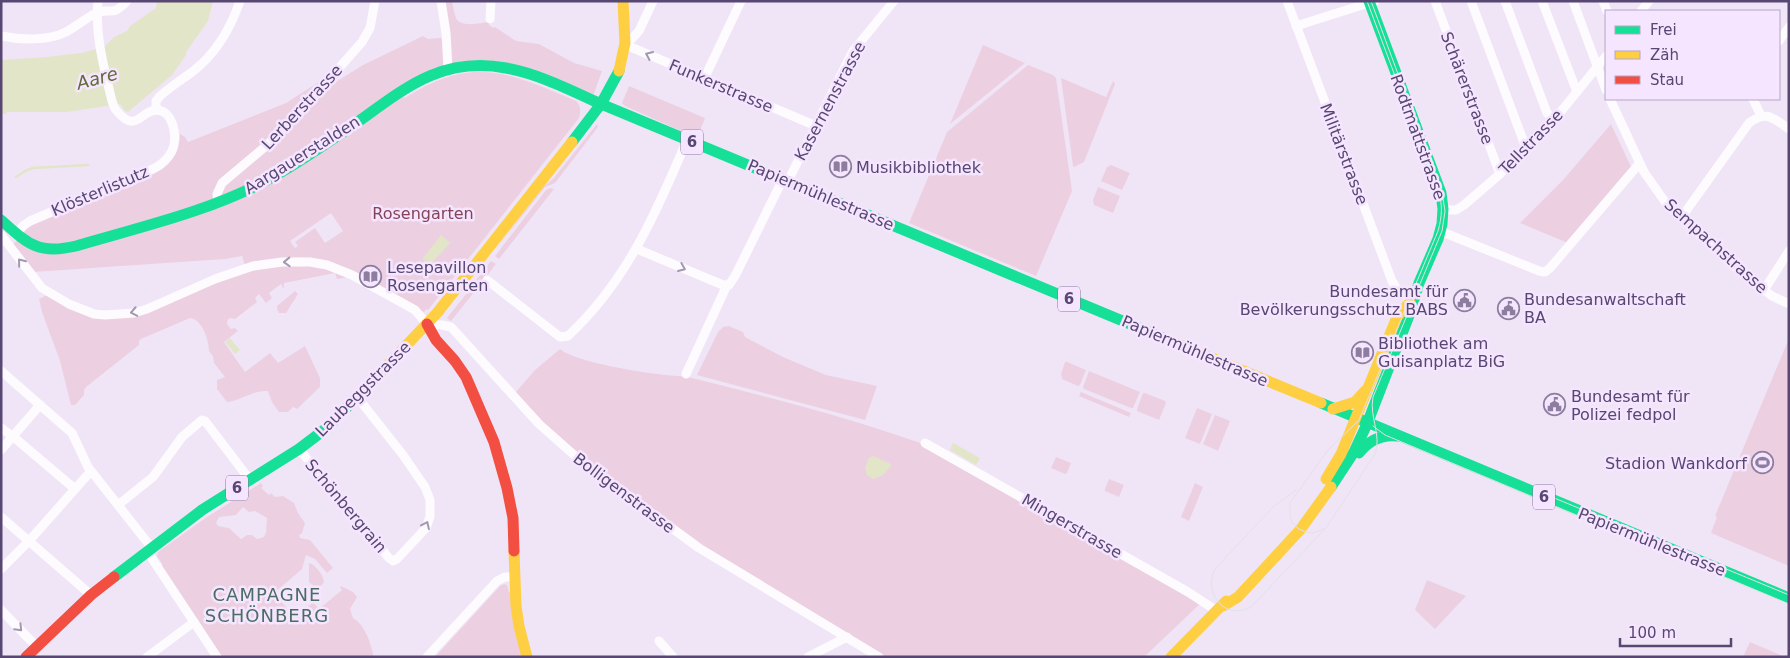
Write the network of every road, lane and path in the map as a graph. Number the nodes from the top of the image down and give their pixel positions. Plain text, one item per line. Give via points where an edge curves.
1 (98, 1) edge
2 (127, 1) edge
3 (240, 1) edge
4 (375, 1) edge
5 (441, 1) edge
6 (490, 1) edge
7 (623, 1) edge
8 (653, 1) edge
9 (741, 1) edge
10 (894, 1) edge
11 (1287, 1) edge
12 (1435, 1) edge
13 (1471, 1) edge
14 (1504, 1) edge
15 (1542, 1) edge
16 (1573, 1) edge
17 (1371, 2) edge
18 (97, 13) junction
19 (490, 19) dead end
20 (1296, 26) junction
21 (1789, 27) edge
22 (1, 36) edge
23 (1780, 40) edge
24 (626, 45) junction
25 (1605, 58) edge
26 (448, 68) junction
27 (1598, 68) junction
28 (704, 79) junction
29 (1605, 87) edge
30 (1577, 92) junction
31 (1610, 100) edge
32 (1753, 100) edge
33 (601, 104) junction
34 (156, 110) junction
35 (1761, 116) junction
36 (1554, 120) junction
37 (816, 126) junction
38 (1789, 129) edge
39 (686, 140) junction
40 (1526, 148) junction
41 (1639, 164) junction
42 (1500, 174) junction
43 (785, 180) junction
44 (218, 203) junction
45 (1444, 210) junction
46 (1681, 218) junction
47 (1, 220) edge
48 (1440, 231) junction
49 (16, 234) junction
50 (1, 235) edge
51 (637, 249) junction
52 (1789, 251) edge
53 (488, 280) dead end
54 (727, 285) junction
55 (1764, 290) junction
56 (1412, 300) junction
57 (1789, 304) edge
58 (427, 324) junction
59 (1, 372) edge
60 (686, 374) dead end
61 (1374, 374) junction
62 (358, 398) junction
63 (40, 404) junction
64 (1332, 409) junction
65 (1356, 419) junction
66 (1367, 424) junction
67 (1, 428) edge
68 (1398, 436) junction
69 (12, 437) junction
70 (925, 444) dead end
71 (299, 449) junction
72 (1, 450) edge
73 (90, 471) junction
74 (250, 480) junction
75 (74, 489) junction
76 (1319, 501) junction
77 (118, 505) junction
78 (1, 517) edge
79 (29, 541) junction
80 (149, 549) junction
81 (1, 569) edge
82 (515, 577) junction
83 (91, 595) junction
84 (1789, 598) edge
85 (1220, 609) junction
86 (1, 610) edge
87 (194, 622) junction
88 (847, 637) junction
89 (659, 640) dead end
90 (36, 646) junction
91 (26, 657) edge
92 (147, 657) edge
93 (217, 657) edge
94 (427, 657) edge
95 (527, 657) edge
96 (673, 657) edge
97 (808, 657) edge
98 (879, 657) edge
99 (1171, 657) edge

1 - 18 street
2 - 18 street via 116,11
3 - 34 street via 229,30 218,47 199,67 159,97
4 - 44 street, Lerberstrasse via 370,28 362,42 302,110 222,183 217,194
5 - 26 street
6 - 19 street
7 - 24 main road, Laubeggstrasse
8 - 24 street via 639,31
9 - 28 street
10 - 37 street, Kasernenstrasse via 853,51
11 - 20 street, Militärstrasse
12 - 42 street, Schärerstrasse
13 - 40 street
14 - 36 street via 1546,113
15 - 30 street
16 - 27 street
17 - 20 street
17 - 45 main road, Rodtmattstrasse
18 - 22 street via 58,35 32,38
18 - 34 street via 99,48 114,106 124,118 132,121
20 - 56 street, Militärstrasse via 1392,281
21 - 23 street
28 -> 24 street, Funkerstrasse
24 - 33 main road, Laubeggstrasse via 620,70
25 - 27 street, Tellstrasse
26 - 33 main road, Aargauerstalden via 484,65 513,69
26 - 44 main road, Aargauerstalden via 409,85 272,178
27 - 29 street
27 - 30 street, Tellstrasse
28 - 37 street, Funkerstrasse
30 - 36 street, Tellstrasse
31 - 41 street, Sempachstrasse
32 - 35 street
33 - 39 main road, Papiermühlestrasse / 6
33 - 58 main road, Laubeggstrasse / 6
34 - 49 street, Klösterlistutz via 166,116 175,133 173,148 164,161 153,169 30,221
35 - 38 street via 1769,116
35 - 46 street via 1749,123
36 - 40 street, Tellstrasse
37 - 43 street, Kasernenstrasse
39 - 43 main road, Papiermühlestrasse / 6
39 - 51 street
40 - 42 street, Tellstrasse
41 - 46 street, Sempachstrasse via 1659,194
41 - 48 street via 1545,272
42 - 45 street, Tellstrasse via 1464,206
43 - 54 street, Kasernenstrasse via 734,280
43 - 64 main road, Papiermühlestrasse / 6
44 - 49 main road, Aargauerstalden via 61,250 41,249
45 - 48 main road, Rodtmattstrasse
46 - 55 street, Sempachstrasse
47 - 49 main road, Aargauerstalden
48 - 56 main road, Rodtmattstrasse
58 -> 50 street via 415,310 335,268 310,262 253,266 148,309 100,315 76,307 42,288
51 - 53 street via 605,296 564,338
51 -> 54 street
52 - 55 street
54 - 60 street, Kasernenstrasse
55 - 57 street, Sempachstrasse
56 - 61 main road, Rodtmattstrasse via 1398,317
56 - 66 main road, Rodtmattstrasse via 1410,313
58 - 62 main road, Laubeggstrasse / 6
58 - 82 main road via 462,371 494,442 513,518
58 - 88 street, Bolligenstrasse via 451,327 539,424 636,504 706,552
59 - 63 street
61 - 64 main road via 1357,400
61 - 65 main road, Rodtmattstrasse
62 - 71 main road, Laubeggstrasse / 6 via 328,428
71 -> 62 street, Schönbergrain via 394,561 426,528 430,500 403,455
63 - 69 street
63 - 73 street via 73,435
64 - 65 main road, Papiermühlestrasse / 6
65 - 66 main road, Papiermühlestrasse / 6
65 - 76 main road, Rodtmattstrasse
66 - 68 main road, Papiermühlestrasse / 6
66 - 76 main road, Rodtmattstrasse via 1354,452
67 - 69 street
68 - 76 main road via 1384,436 1366,444 1335,490
68 - 84 main road, Papiermühlestrasse / 6
69 - 72 street
69 - 75 street
70 - 85 street, Mingerstrasse
71 - 74 main road, Laubeggstrasse / 6
73 - 75 street
73 - 77 street
74 - 77 street via 202,420 186,432 153,477
74 - 80 main road, Laubeggstrasse / 6
75 - 79 street
76 - 85 main road via 1289,530
77 - 80 street
78 - 79 street
79 - 81 street
79 - 83 street
80 - 83 main road, Laubeggstrasse / 6
80 - 87 street
82 - 94 street via 497,581
82 - 95 main road via 517,616
83 - 90 main road, Laubeggstrasse / 6
85 - 99 main road
86 -> 90 street
87 - 92 street
87 - 93 street
88 - 97 street
88 - 98 street, Bolligenstrasse
89 - 96 street
90 - 91 main road, Laubeggstrasse / 6

